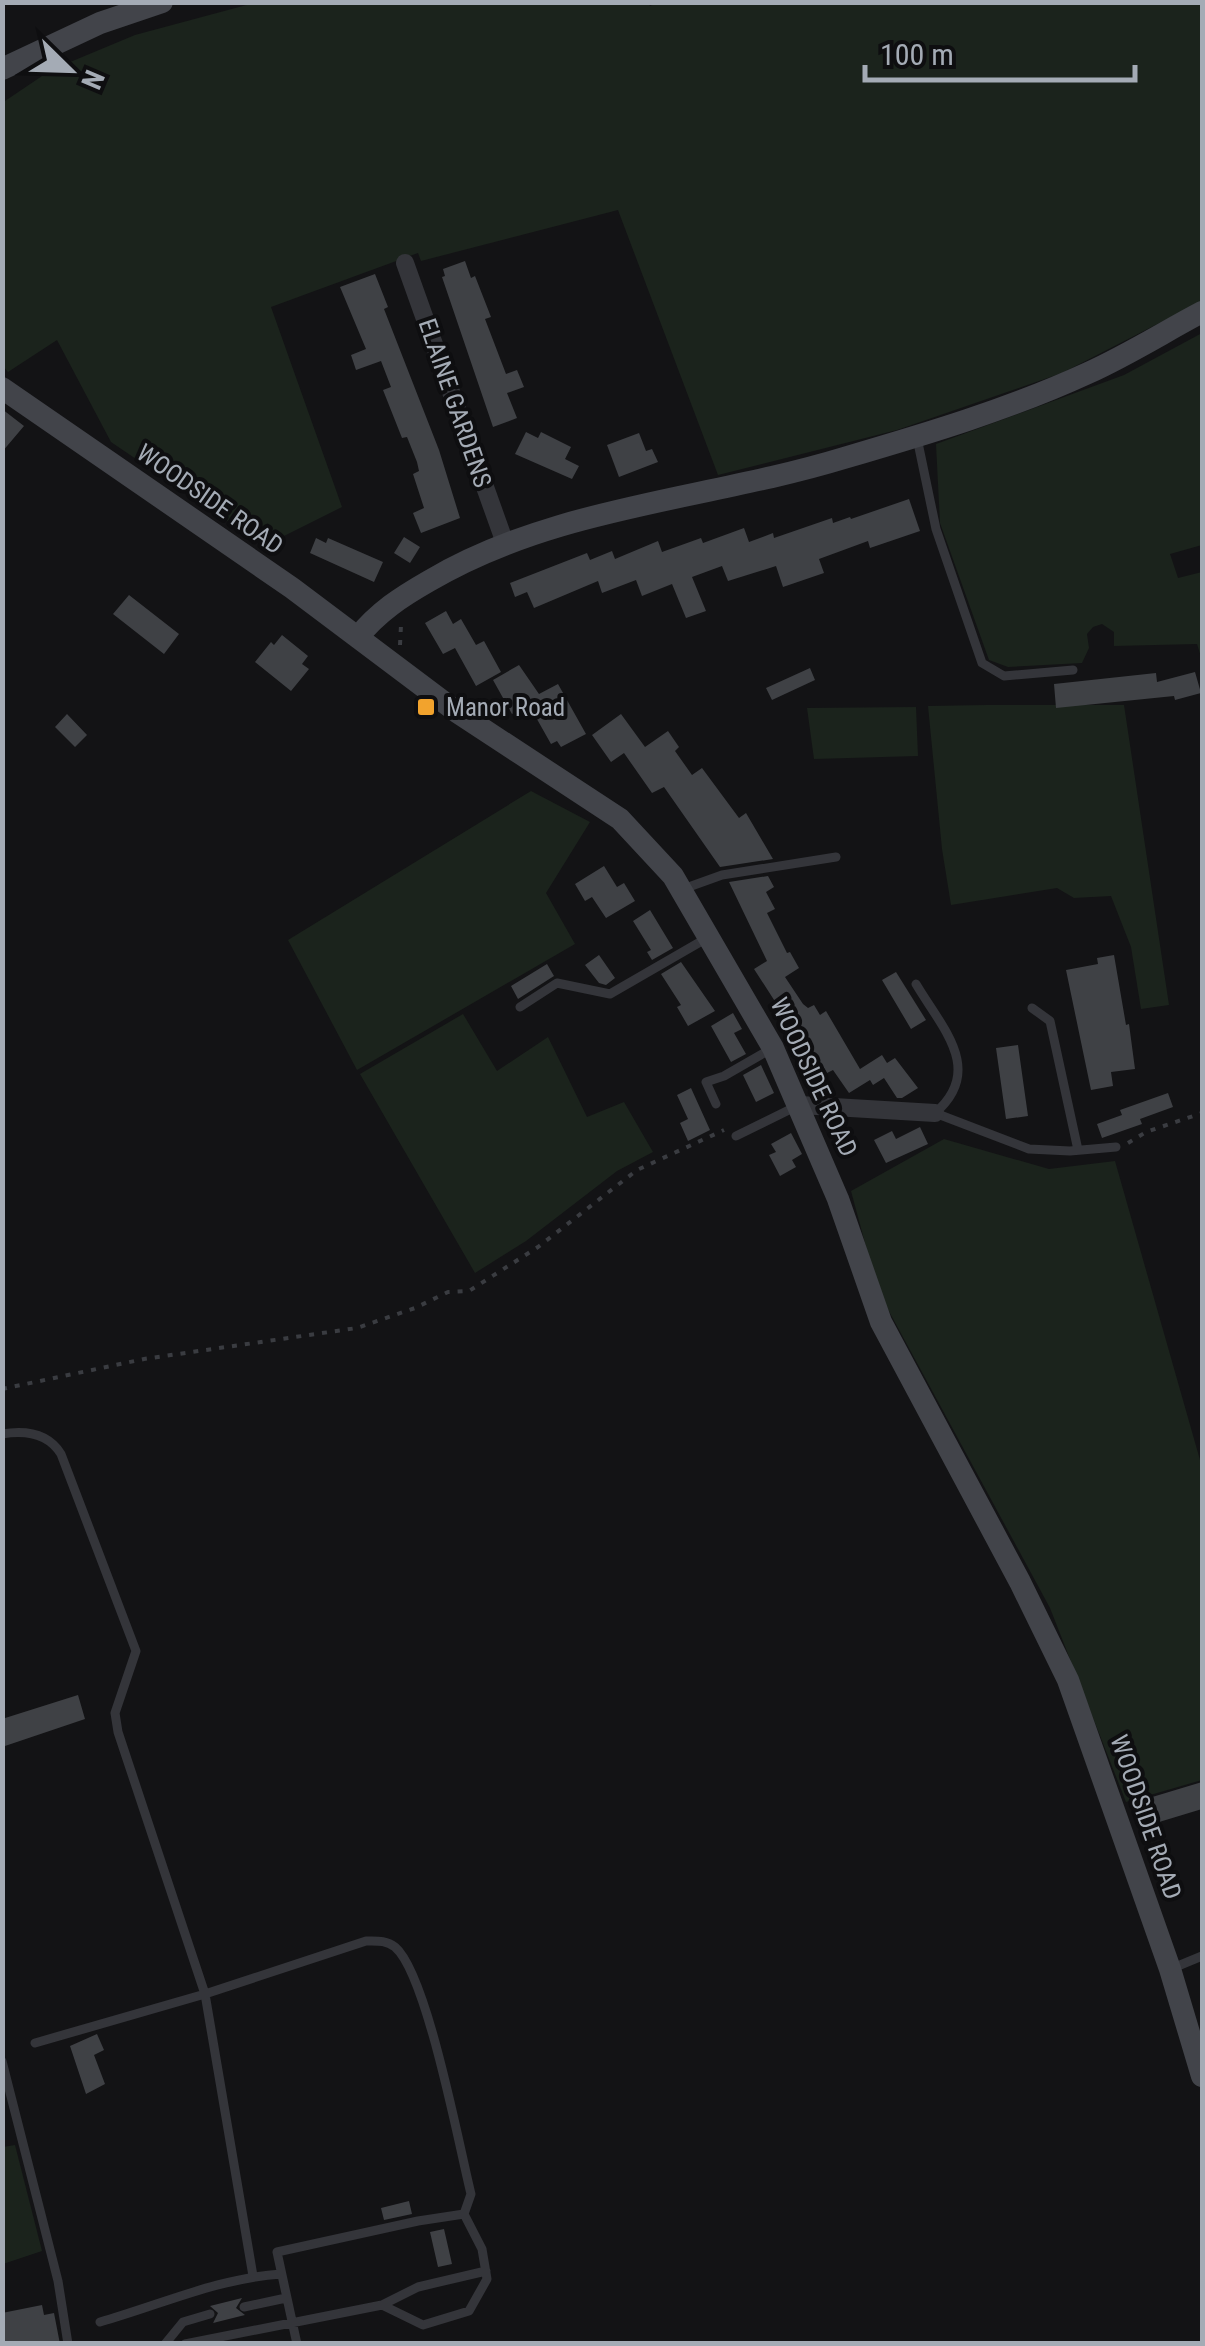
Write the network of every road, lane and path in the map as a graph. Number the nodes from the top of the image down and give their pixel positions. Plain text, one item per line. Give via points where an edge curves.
1 (162, 2) edge
2 (2, 69) edge
3 (405, 263) dead end
4 (1202, 312) edge
5 (2, 388) edge
6 (916, 435) junction
7 (504, 544) junction
8 (401, 618) dead end
9 (358, 637) junction
10 (1073, 670) dead end
11 (407, 674) junction
12 (836, 858) dead end
13 (681, 890) junction
14 (710, 937) junction
15 (916, 984) dead end
16 (520, 1007) dead end
17 (1032, 1008) dead end
18 (773, 1048) junction
19 (716, 1104) dead end
20 (800, 1105) junction
21 (1202, 1112) edge
22 (935, 1113) junction
23 (726, 1130) dead end
24 (736, 1136) dead end
25 (1116, 1147) joint
26 (1078, 1150) junction
27 (2, 1389) edge
28 (2, 1434) edge
29 (1202, 1956) edge
30 (1170, 1970) junction
31 (205, 1994) junction
32 (35, 2044) dead end
33 (2, 2060) edge
34 (1202, 2076) edge
35 (464, 2214) junction
36 (486, 2270) junction
37 (281, 2274) junction
38 (253, 2276) junction
39 (286, 2298) junction
40 (382, 2304) junction
41 (244, 2307) dead end
42 (210, 2314) dead end
43 (100, 2322) dead end
44 (291, 2322) junction
45 (68, 2344) edge
46 (165, 2344) edge
47 (185, 2344) edge
48 (297, 2344) edge

1 - 2 street
3 - 7 street, ELAINE GARDENS
4 - 6 street via 1087,374
5 - 9 street, WOODSIDE ROAD
6 - 7 street
6 - 10 lane via 936,529 982,663 1004,676
7 - 9 street via 398,599
8 - 11 path
9 - 11 street, WOODSIDE ROAD
11 - 13 street, WOODSIDE ROAD via 620,819
12 - 13 lane via 722,876
13 - 14 street, WOODSIDE ROAD
14 - 16 lane via 610,994 558,983
14 - 18 street, WOODSIDE ROAD
15 - 22 lane via 960,1069 950,1100
17 - 26 lane via 1050,1021
18 - 19 lane via 706,1082
18 - 20 street, WOODSIDE ROAD
20 - 22 street
20 - 24 lane
20 - 30 street, WOODSIDE ROAD via 881,1322 1068,1680
21 - 25 path
22 - 26 lane via 1029,1149
23 - 27 path via 637,1170 469,1292 448,1292 358,1328 144,1359
25 - 26 lane
28 - 31 lane via 22,1432 54,1442 136,1650 115,1713 118,1732
29 - 30 lane
30 - 34 street, WOODSIDE ROAD
31 - 32 lane
31 - 35 lane via 366,1941 399,1950 416,1979 441,2066 471,2194
31 - 38 lane
33 - 45 lane
35 - 36 lane
35 - 37 lane via 277,2252
36 - 40 lane via 418,2286
36 - 40 lane via 468,2311 422,2325
37 - 38 lane
37 - 39 lane
38 - 43 lane
39 - 41 lane
39 - 44 lane
40 - 44 lane
42 - 46 lane via 182,2322
44 - 47 lane
44 - 48 lane

